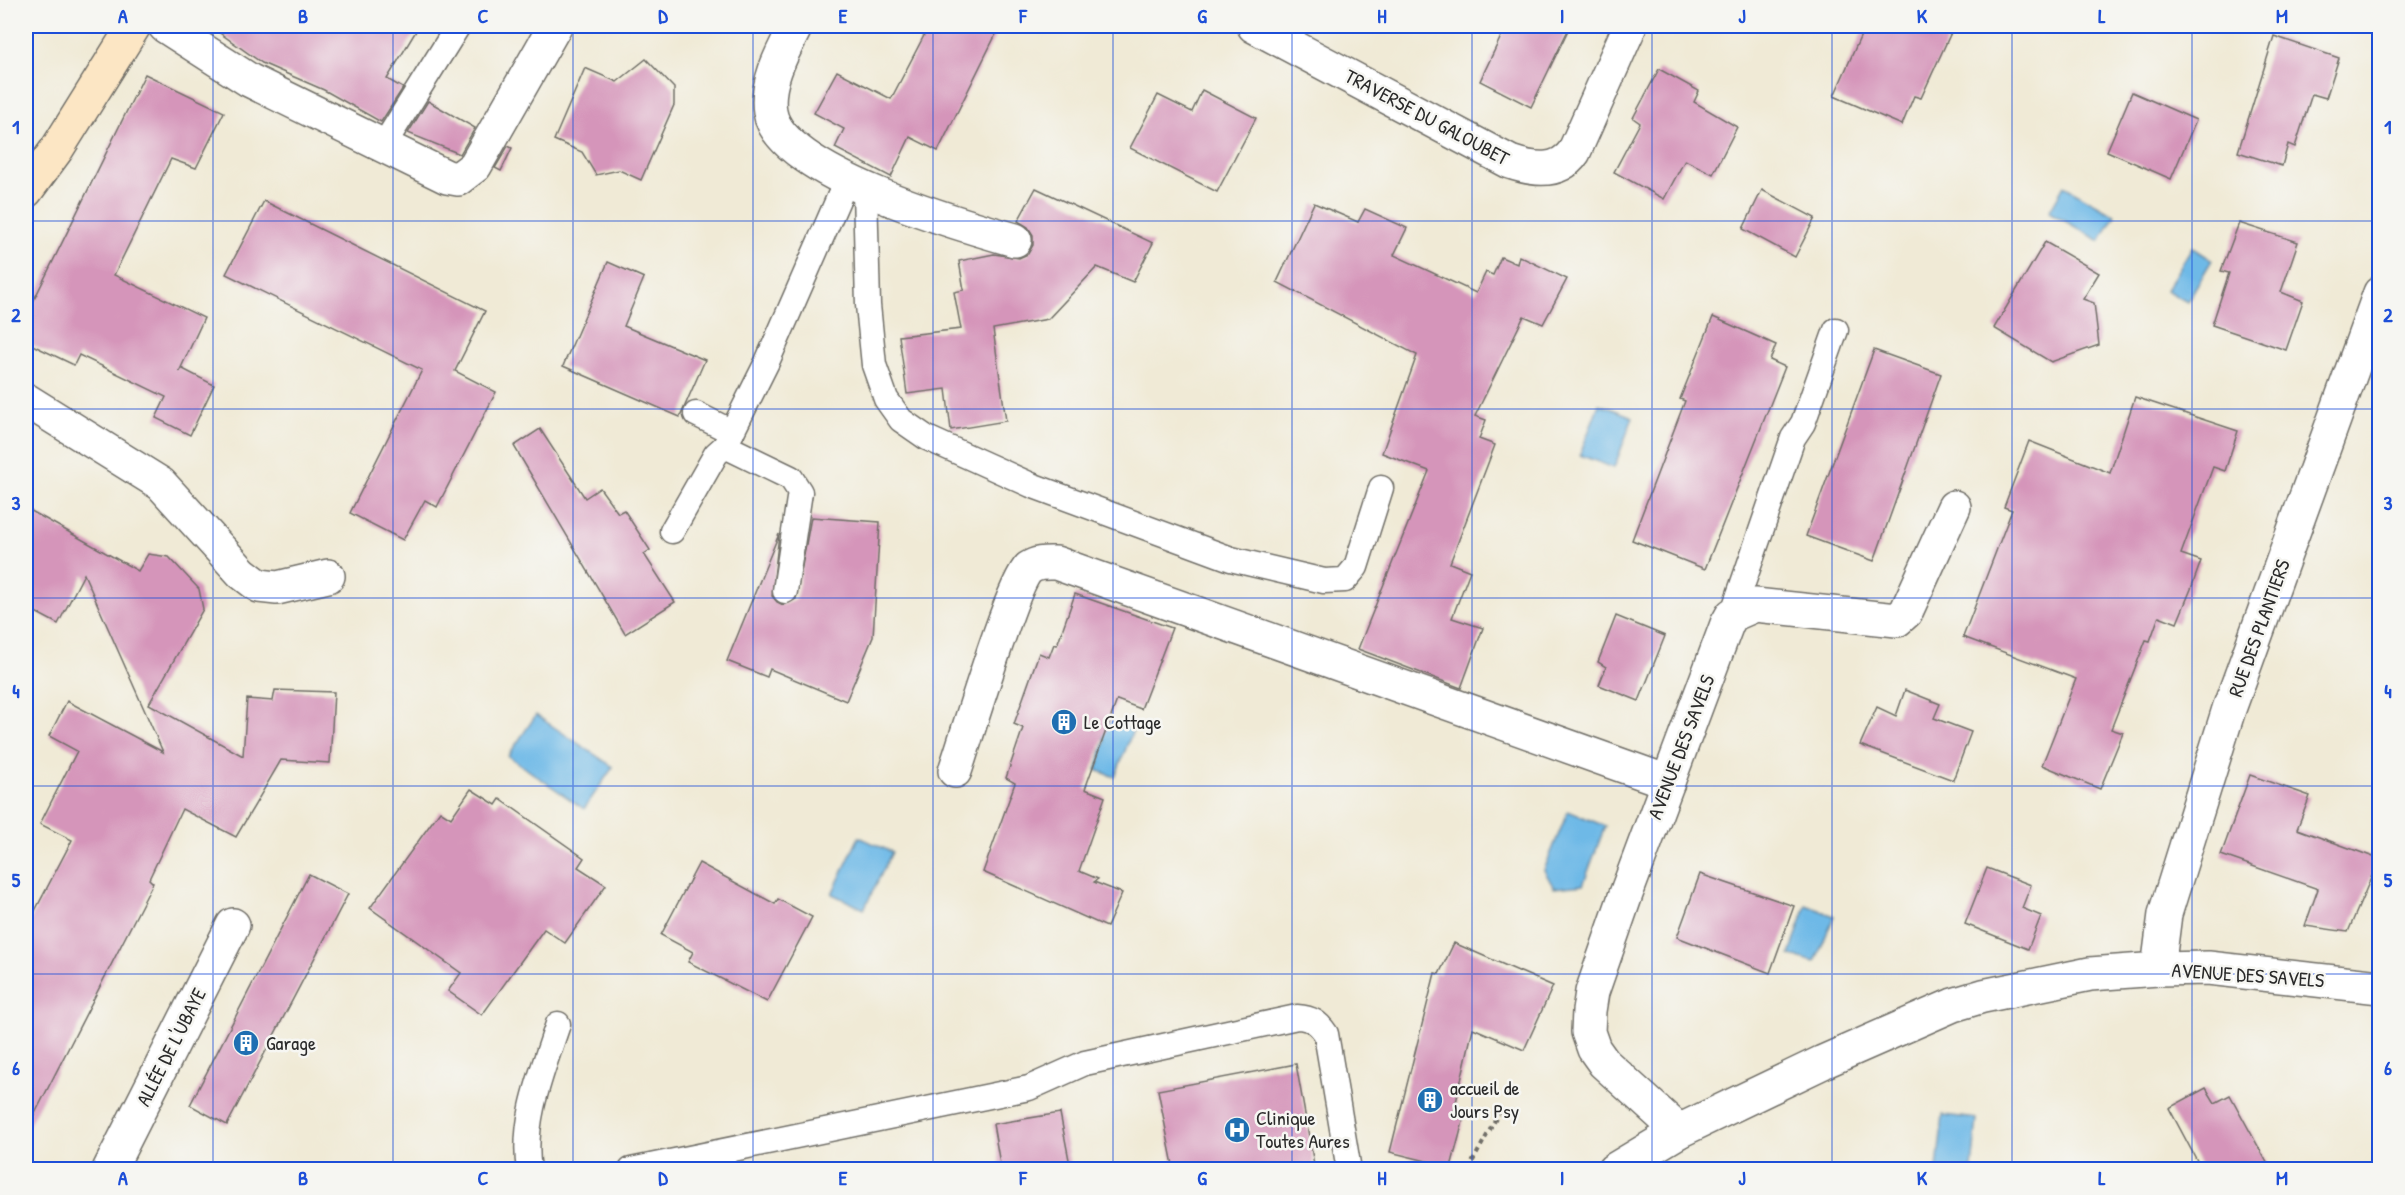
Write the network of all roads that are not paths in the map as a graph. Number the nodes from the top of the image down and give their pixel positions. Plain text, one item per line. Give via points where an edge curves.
1 (134, 26) edge
2 (165, 26) edge
3 (458, 26) edge
4 (555, 26) edge
5 (796, 26) edge
6 (1254, 26) edge
7 (1630, 26) edge
8 (383, 146) junction
9 (856, 184) junction
10 (26, 191) edge
11 (1015, 240) dead end
12 (2379, 293) edge
13 (1836, 330) dead end
14 (26, 400) edge
15 (696, 414) dead end
16 (728, 439) junction
17 (1381, 488) dead end
18 (1954, 507) dead end
19 (672, 531) dead end
20 (328, 576) dead end
21 (785, 591) dead end
22 (1732, 615) junction
23 (955, 771) dead end
24 (1668, 782) junction
25 (233, 925) dead end
26 (2158, 969) junction
27 (2379, 987) edge
28 (558, 1024) dead end
29 (1679, 1131) junction
30 (110, 1170) edge
31 (529, 1170) edge
32 (631, 1170) edge
33 (1349, 1170) edge
34 (1614, 1170) edge

1 - 10 main road
2 - 8 street via 233,72
3 - 8 lane
4 - 8 street via 469,173 458,179 447,177
5 - 9 street via 770,83 770,114 788,142
6 - 7 street, TRAVERSE DU GALOUBET via 1510,162 1545,169 1567,162 1574,152
9 - 11 street via 924,214
9 - 16 lane
9 - 17 lane via 874,365 886,399 901,420 927,438 1031,485 1231,559 1324,581 1345,580 1356,567
12 - 26 street, RUE DES PLANTIERS via 2229,710 2164,914
13 - 22 lane via 1803,423 1793,438
14 - 20 street via 161,484 242,573 259,586 277,588
15 - 16 lane
16 - 19 lane
16 - 21 lane via 798,485
18 - 22 street via 1906,612 1897,620 1755,605
22 - 24 street, AVENUE DES SAVELS
23 - 24 street via 1012,603 1028,569 1040,562 1056,563
24 - 29 street, AVENUE DES SAVELS via 1592,992 1588,1032 1604,1063
25 - 30 street, ALLÉE DE L'UBAYE
26 - 27 street, AVENUE DES SAVELS via 2208,968
26 - 29 street, AVENUE DES SAVELS via 2090,974 1953,1005 1889,1031
28 - 31 lane via 527,1136
29 - 34 street, AVENUE DES SAVELS
32 - 33 lane via 1029,1088 1085,1063 1297,1017 1310,1018 1326,1034

